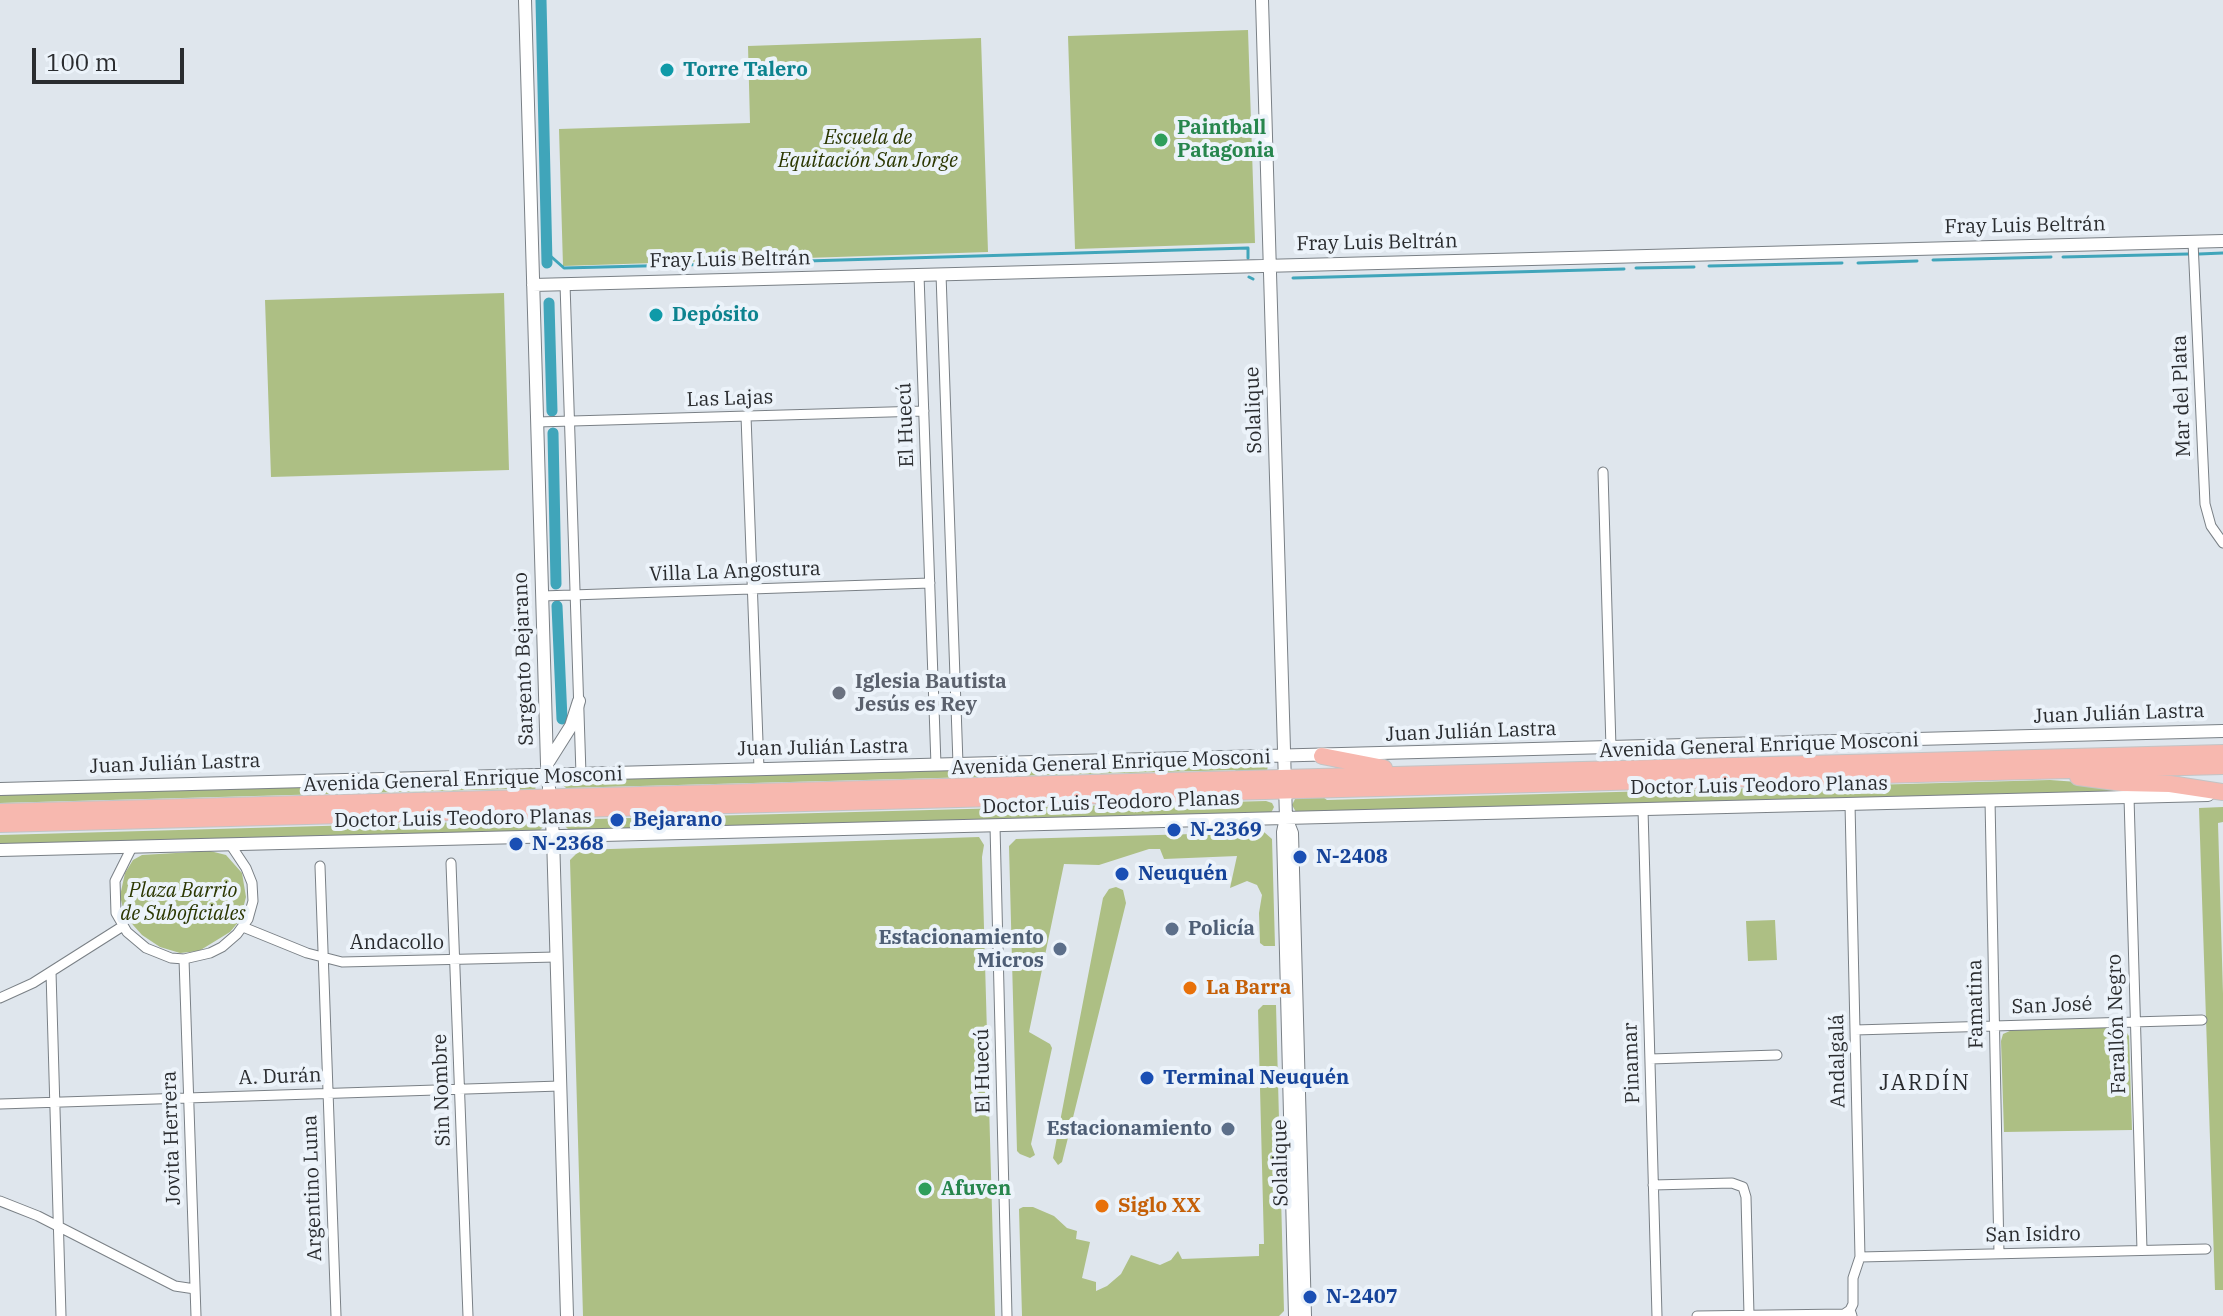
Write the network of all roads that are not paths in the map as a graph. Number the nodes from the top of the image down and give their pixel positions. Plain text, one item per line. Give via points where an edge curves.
1 (525, 0) edge
2 (1262, 0) edge
3 (2223, 241) edge
4 (2193, 242) junction
5 (1270, 266) junction
6 (941, 274) junction
7 (919, 275) junction
8 (565, 284) junction
9 (533, 285) junction
10 (924, 411) junction
11 (746, 416) junction
12 (570, 421) junction
13 (537, 422) junction
14 (1603, 472) dead end
15 (2223, 543) edge
16 (930, 583) junction
17 (752, 589) junction
18 (575, 595) junction
19 (542, 596) junction
20 (579, 701) junction
21 (2223, 731) edge
22 (1611, 748) junction
23 (2223, 753) edge
24 (1322, 756) junction
25 (1284, 757) junction
26 (958, 764) junction
27 (936, 765) junction
28 (2223, 766) edge
29 (547, 769) junction
30 (759, 769) junction
31 (2029, 771) junction
32 (581, 774) junction
33 (1437, 774) junction
34 (1285, 784) junction
35 (0, 789) edge
36 (2223, 794) edge
37 (2129, 797) junction
38 (1990, 800) junction
39 (550, 804) junction
40 (1850, 804) junction
41 (1643, 809) junction
42 (0, 812) edge
43 (1286, 818) junction
44 (0, 824) edge
45 (995, 826) junction
46 (553, 836) junction
47 (230, 844) junction
48 (132, 847) junction
49 (0, 850) edge
50 (451, 863) dead end
51 (320, 866) dead end
52 (123, 926) junction
53 (243, 927) junction
54 (556, 957) junction
55 (323, 958) junction
56 (184, 959) junction
57 (455, 960) junction
58 (51, 972) junction
59 (0, 998) edge
60 (2202, 1020) dead end
61 (2135, 1022) junction
62 (1994, 1026) junction
63 (1855, 1030) junction
64 (1777, 1055) dead end
65 (1650, 1059) junction
66 (560, 1086) junction
67 (460, 1089) junction
68 (328, 1093) junction
69 (189, 1098) junction
70 (54, 1102) junction
71 (0, 1104) edge
72 (1653, 1185) junction
73 (0, 1201) edge
74 (58, 1226) junction
75 (2206, 1249) dead end
76 (2142, 1250) junction
77 (1999, 1254) junction
78 (1860, 1257) junction
79 (195, 1289) junction
80 (1851, 1313) edge
81 (1749, 1315) edge
82 (61, 1316) edge
83 (196, 1316) edge
84 (336, 1316) edge
85 (468, 1316) edge
86 (567, 1316) edge
87 (1007, 1316) edge
88 (1295, 1316) edge
89 (1305, 1316) edge
90 (1657, 1316) edge
91 (1697, 1316) edge

1 - 9 street, Sargento Bejarano
2 - 5 street, Solalique
3 - 4 street, Fray Luis Beltrán
4 - 5 street, Fray Luis Beltrán
4 - 15 street, Mar del Plata via 2205,504
5 - 6 street, Fray Luis Beltrán
5 - 25 street, Solalique
6 - 7 street, Fray Luis Beltrán
6 - 26 street, El Huecú
7 - 8 street, Fray Luis Beltrán
7 - 10 street, El Huecú
8 - 9 street, Fray Luis Beltrán
8 - 12 street
9 - 13 street, Sargento Bejarano
10 - 11 street, Las Lajas
10 - 16 street, El Huecú
11 - 12 street, Las Lajas
11 - 17 street
12 - 13 street, Las Lajas
12 - 18 street
13 - 19 street, Sargento Bejarano
14 - 22 street
16 - 17 street, Villa La Angostura
16 - 27 street, El Huecú
17 - 18 street, Villa La Angostura
17 - 30 street
18 - 19 street, Villa La Angostura
18 - 20 street
19 - 29 street, Sargento Bejarano
20 - 29 street
20 - 32 street
21 - 22 street, Juan Julián Lastra
22 - 24 street, Juan Julián Lastra
23 - 33 highway, Avenida General Enrique Mosconi
24 - 25 street, Juan Julián Lastra
24 - 33 highway
25 - 26 street, Juan Julián Lastra
25 - 34 street, Solalique
26 - 27 street, Juan Julián Lastra
27 - 30 street, Juan Julián Lastra
28 - 31 highway, Avenida General Enrique Mosconi
29 - 32 street, Juan Julián Lastra
29 - 35 street, Juan Julián Lastra
29 - 39 street, Sargento Bejarano
30 - 32 street, Juan Julián Lastra
31 - 34 highway, Avenida General Enrique Mosconi
31 - 36 highway
33 - 34 highway, Avenida General Enrique Mosconi
34 - 39 highway, Avenida General Enrique Mosconi
34 - 43 street, Solalique
36 - 37 street, Doctor Luis Teodoro Planas
37 - 38 street, Doctor Luis Teodoro Planas
37 - 61 street, Farallón Negro
38 - 40 street, Doctor Luis Teodoro Planas
38 - 62 street, Famatina
39 - 42 highway, Avenida General Enrique Mosconi
39 - 44 highway, Avenida General Enrique Mosconi
39 - 46 street, Sargento Bejarano
40 - 41 street, Doctor Luis Teodoro Planas
40 - 63 street, Andalgalá
41 - 43 street, Doctor Luis Teodoro Planas
41 - 65 street, Pinamar
43 - 45 street, Doctor Luis Teodoro Planas
43 - 88 street, Solalique
43 - 89 street, Solalique via 1292,833
45 - 46 street, Doctor Luis Teodoro Planas
45 - 87 street, El Huecú
46 - 47 street, Doctor Luis Teodoro Planas
46 - 54 street, Sargento Bejarano
47 - 48 street, Doctor Luis Teodoro Planas
47 - 53 street via 252,883 251,910
48 - 49 street, Doctor Luis Teodoro Planas
48 - 52 street via 114,892
50 - 57 street, Sin Nombre
51 - 55 street, Argentino Luna
52 - 56 street via 146,948
52 - 58 street
53 - 55 street, Andacollo
53 - 56 street via 222,947
54 - 57 street, Andacollo
54 - 66 street, Sargento Bejarano
55 - 57 street, Andacollo via 369,963
55 - 68 street, Argentino Luna
56 - 69 street, Jovita Herrera
57 - 67 street, Sin Nombre
58 - 59 street
58 - 70 street
60 - 61 street, San José
61 - 62 street, San José
61 - 76 street, Farallón Negro
62 - 63 street, San José
62 - 77 street, Famatina
63 - 78 street, Andalgalá
64 - 65 street
65 - 72 street, Pinamar
66 - 67 street, A. Durán
66 - 86 street, Sargento Bejarano
67 - 68 street, A. Durán
67 - 85 street, Sin Nombre
68 - 69 street, A. Durán
68 - 84 street, Argentino Luna
69 - 70 street, A. Durán
69 - 79 street, Jovita Herrera
70 - 71 street, A. Durán
70 - 74 street
72 - 81 street via 1743,1187
72 - 90 street, Pinamar
73 - 74 street
74 - 79 street via 169,1284
74 - 82 street
75 - 76 street, San Isidro
76 - 77 street, San Isidro
77 - 78 street, San Isidro
78 - 80 street, Andalgalá
79 - 83 street, Jovita Herrera
80 - 81 street
81 - 91 street

